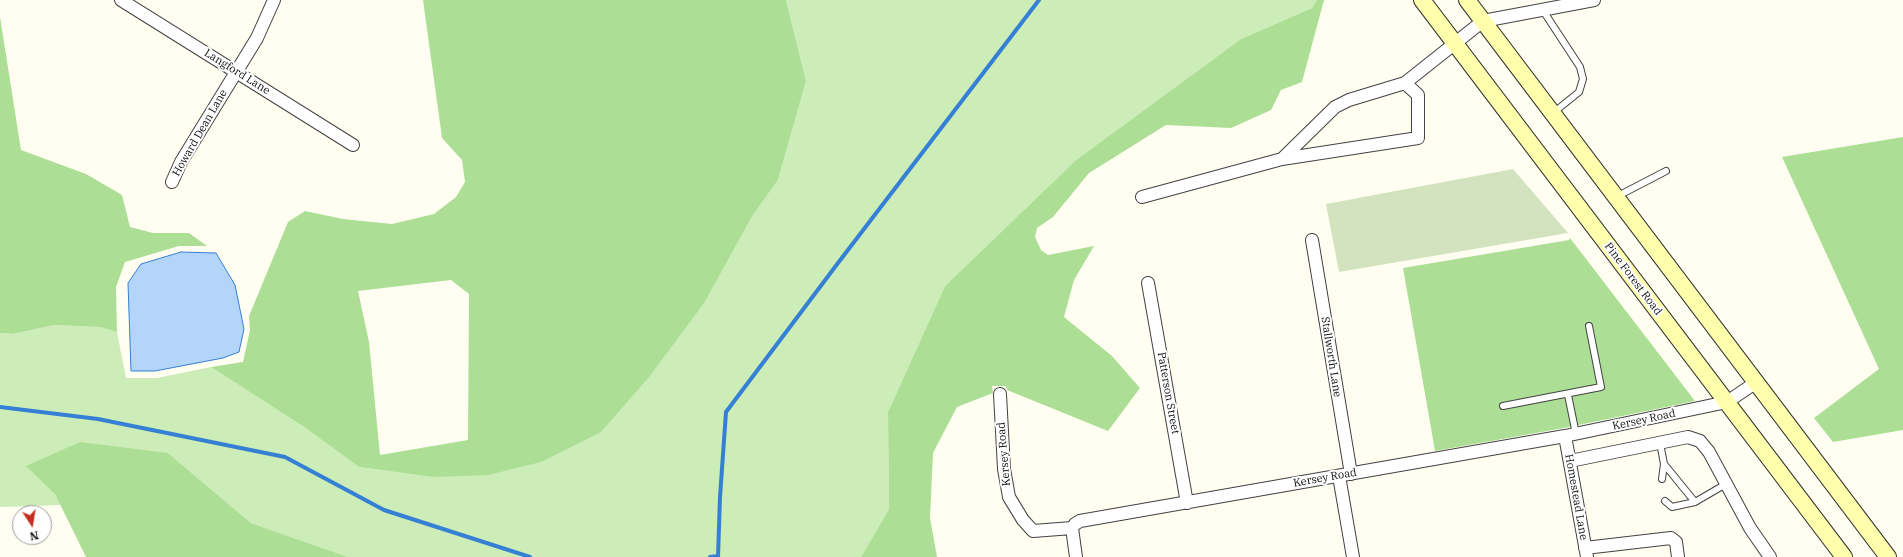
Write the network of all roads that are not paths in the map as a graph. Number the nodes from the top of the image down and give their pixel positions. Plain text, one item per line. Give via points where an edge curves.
1 (121, 0) edge
2 (274, 0) edge
3 (1422, 0) edge
4 (1467, 0) edge
5 (1594, 0) edge
6 (1542, 9) junction
7 (1483, 21) junction
8 (1456, 44) junction
9 (237, 72) junction
10 (1405, 83) junction
11 (1553, 114) junction
12 (353, 145) dead end
13 (1282, 159) junction
14 (1666, 171) dead end
15 (172, 182) dead end
16 (1142, 197) dead end
17 (1616, 198) junction
18 (1312, 240) dead end
19 (1148, 283) dead end
20 (1589, 326) dead end
21 (1756, 383) junction
22 (1000, 394) dead end
23 (1568, 395) junction
24 (1727, 402) junction
25 (1503, 406) dead end
26 (1571, 435) junction
27 (1660, 443) junction
28 (1570, 461) junction
29 (1664, 464) junction
30 (1345, 475) junction
31 (1662, 480) dead end
32 (1726, 484) junction
33 (1665, 501) dead end
34 (1695, 502) junction
35 (1188, 503) junction
36 (1072, 528) junction
37 (1586, 552) edge
38 (1076, 557) edge
39 (1353, 557) edge
40 (1678, 557) edge
41 (1770, 557) edge
42 (1844, 557) edge
43 (1888, 557) edge

1 - 9 street, Langford Lane
2 - 9 street, Howard Dean Lane via 260,32
3 - 8 main road, Pine Forest Road
4 - 7 main road
5 - 6 street
6 - 7 street
6 - 11 lane via 1580,67 1583,79 1579,92
7 - 8 street
7 - 11 main road
8 - 10 street
8 - 24 main road, Pine Forest Road
9 - 12 street, Langford Lane
9 - 15 street, Howard Dean Lane via 181,162
10 - 13 street via 1349,100 1335,107
10 - 13 street via 1418,95 1418,138
11 - 17 main road
13 - 16 street
14 - 17 lane
17 - 21 main road
18 - 30 street, Stallworth Lane
19 - 35 street, Patterson Street
20 - 23 lane via 1601,387
21 - 24 street, Kersey Road
21 - 43 main road
22 - 36 street, Kersey Road via 1004,469 1009,497 1023,520 1033,530
23 - 25 lane
23 - 26 lane
24 - 26 street, Kersey Road
24 - 42 main road, Pine Forest Road
26 - 28 street, Homestead Lane
26 - 30 street, Kersey Road
27 - 28 street
27 - 29 lane
27 - 32 street via 1688,437 1700,442 1709,452
28 - 37 street, Homestead Lane
29 - 31 lane
29 - 34 lane
30 - 35 street, Kersey Road
30 - 39 street, Stallworth Lane
32 - 34 lane
32 - 41 street via 1750,528
33 - 34 lane via 1672,507
35 - 36 street, Kersey Road via 1080,522
36 - 38 street
37 - 40 street via 1671,538 1676,542

